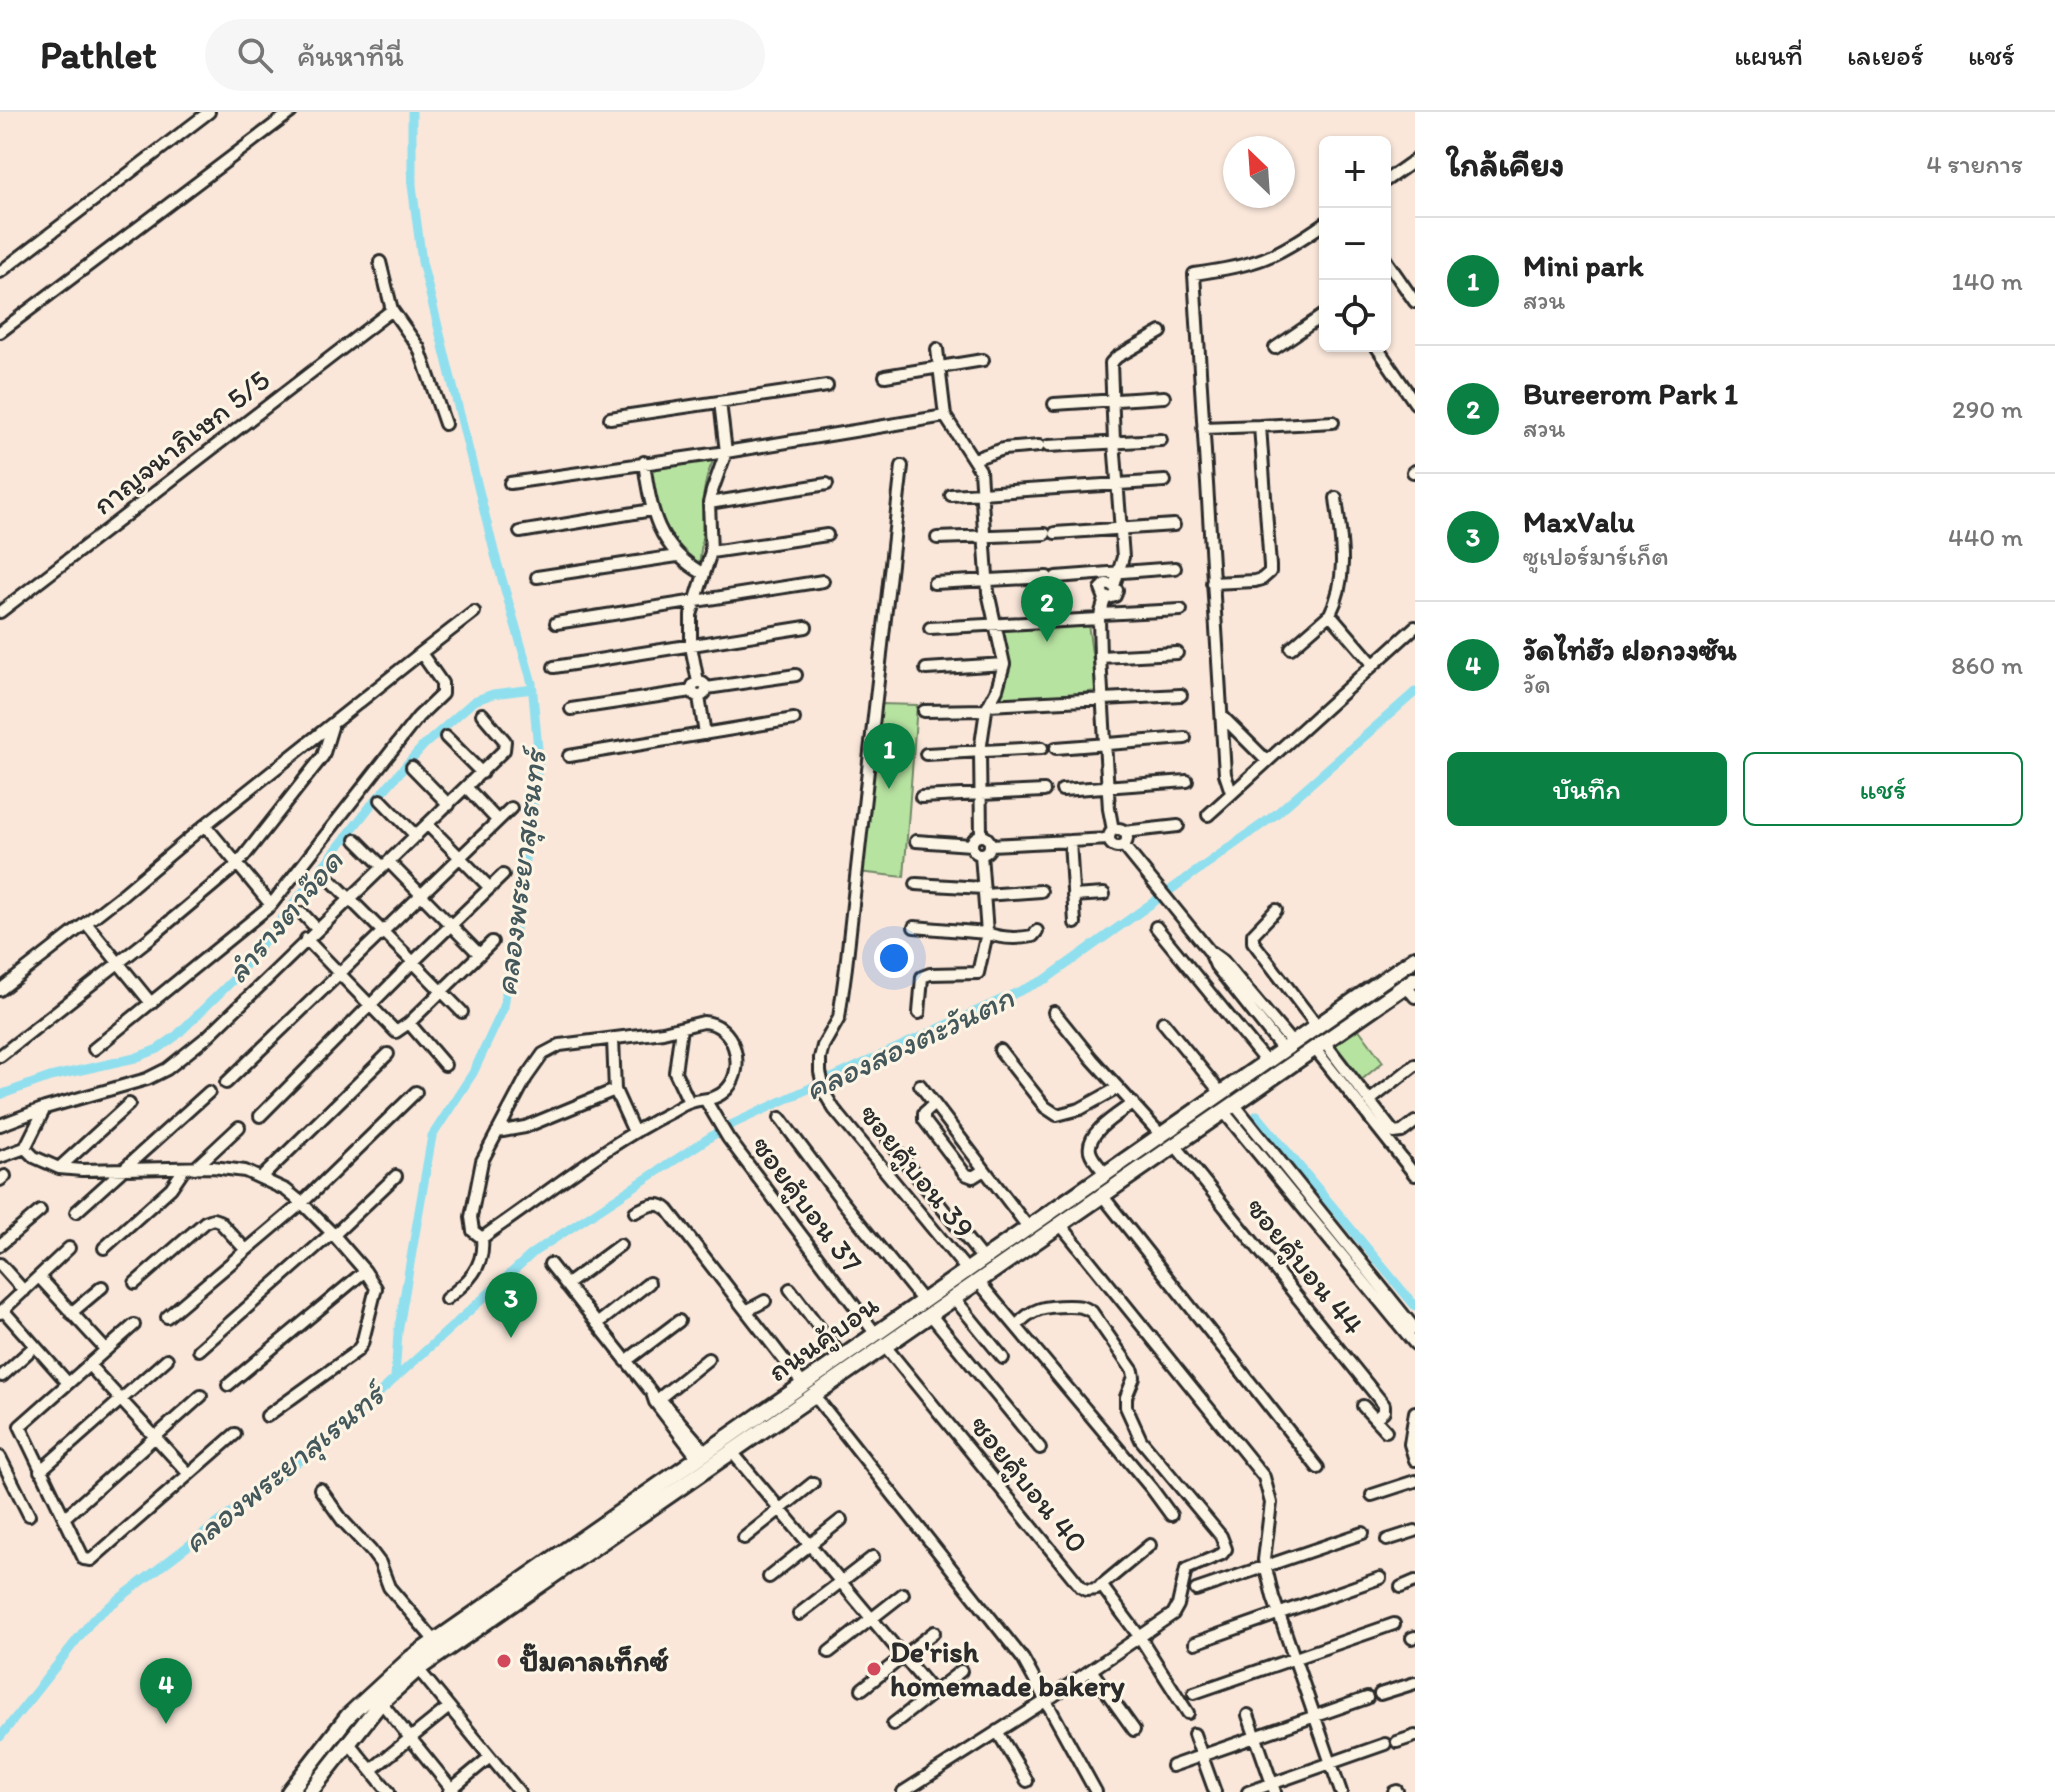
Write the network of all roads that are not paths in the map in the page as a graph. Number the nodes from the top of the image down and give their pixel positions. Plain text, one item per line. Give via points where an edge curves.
1 (209, 112) edge
2 (291, 112) edge
3 (1415, 160) edge
4 (1391, 177) edge
5 (1319, 227) edge
6 (380, 262) dead end
7 (1391, 271) edge
8 (0, 272) edge
9 (1415, 302) edge
10 (392, 310) junction
11 (1319, 318) edge
12 (0, 332) edge
13 (1161, 332) dead end
14 (1275, 348) dead end
15 (937, 349) dead end
16 (1380, 352) edge
17 (983, 360) dead end
18 (939, 367) junction
19 (885, 376) dead end
20 (827, 386) dead end
21 (1164, 397) dead end
22 (1113, 400) junction
23 (720, 402) junction
24 (1415, 403) edge
25 (1054, 404) dead end
26 (945, 416) junction
27 (610, 418) dead end
28 (1333, 422) dead end
29 (445, 424) dead end
30 (1260, 426) junction
31 (1203, 428) junction
32 (1161, 440) dead end
33 (1114, 441) junction
34 (726, 452) junction
35 (974, 459) junction
36 (644, 462) junction
37 (902, 466) dead end
38 (1165, 481) dead end
39 (510, 483) dead end
40 (827, 484) dead end
41 (1117, 485) junction
42 (982, 492) junction
43 (951, 495) dead end
44 (1336, 498) dead end
45 (709, 503) junction
46 (652, 510) junction
47 (1174, 525) dead end
48 (1120, 528) junction
49 (520, 532) dead end
50 (827, 535) dead end
51 (984, 535) junction
52 (937, 538) dead end
53 (711, 552) junction
54 (677, 556) junction
55 (1175, 568) dead end
56 (1120, 571) junction
57 (704, 574) junction
58 (537, 577) dead end
59 (987, 579) junction
60 (823, 581) dead end
61 (934, 583) dead end
62 (1212, 583) junction
63 (695, 600) junction
64 (1181, 610) dead end
65 (0, 612) edge
66 (474, 612) dead end
67 (1330, 614) junction
68 (1100, 616) junction
69 (556, 623) dead end
70 (995, 623) junction
71 (806, 627) dead end
72 (1415, 627) edge
73 (930, 628) dead end
74 (691, 646) junction
75 (1291, 648) dead end
76 (421, 653) junction
77 (1177, 653) dead end
78 (1100, 657) junction
79 (1004, 664) junction
80 (1373, 664) junction
81 (554, 667) dead end
82 (926, 669) dead end
83 (796, 675) dead end
84 (699, 689) junction
85 (1181, 695) dead end
86 (1103, 700) junction
87 (987, 708) junction
88 (571, 709) dead end
89 (924, 711) dead end
90 (482, 714) dead end
91 (1221, 716) junction
92 (794, 719) dead end
93 (333, 726) junction
94 (705, 734) junction
95 (446, 737) dead end
96 (1185, 738) dead end
97 (1106, 744) junction
98 (1042, 748) dead end
99 (1056, 748) dead end
100 (980, 751) junction
101 (926, 754) dead end
102 (569, 756) dead end
103 (1266, 760) junction
104 (412, 767) dead end
105 (482, 773) junction
106 (1187, 781) dead end
107 (1108, 787) junction
108 (467, 788) junction
109 (1062, 790) dead end
110 (1044, 791) dead end
111 (1231, 792) junction
112 (980, 794) junction
113 (921, 797) dead end
114 (381, 800) dead end
115 (449, 805) junction
116 (511, 808) dead end
117 (1208, 815) dead end
118 (497, 820) junction
119 (205, 825) junction
120 (428, 825) junction
121 (1178, 826) dead end
122 (1115, 833) junction
123 (981, 835) junction
124 (416, 836) junction
125 (356, 840) dead end
126 (916, 841) dead end
127 (1070, 841) junction
128 (971, 845) junction
129 (990, 845) junction
130 (981, 854) junction
131 (459, 857) junction
132 (386, 864) junction
133 (237, 865) junction
134 (503, 875) dead end
135 (329, 878) dead end
136 (916, 884) dead end
137 (490, 888) junction
138 (1041, 891) dead end
139 (983, 892) junction
140 (1104, 894) dead end
141 (420, 895) junction
142 (1073, 896) junction
143 (349, 899) junction
144 (271, 905) junction
145 (1276, 910) dead end
146 (302, 913) dead end
147 (86, 923) junction
148 (1075, 923) dead end
149 (451, 925) junction
150 (914, 927) dead end
151 (1156, 927) dead end
152 (317, 929) junction
153 (1037, 931) dead end
154 (382, 932) junction
155 (987, 933) junction
156 (306, 939) junction
157 (492, 942) dead end
158 (479, 954) junction
159 (1415, 958) edge
160 (118, 961) junction
161 (413, 962) junction
162 (339, 975) junction
163 (1412, 987) edge
164 (0, 990) edge
165 (441, 991) junction
166 (151, 1003) junction
167 (370, 1007) junction
168 (462, 1012) dead end
169 (1054, 1012) dead end
170 (919, 1013) dead end
171 (1163, 1022) dead end
172 (409, 1023) junction
173 (1317, 1026) junction
174 (681, 1028) junction
175 (613, 1039) junction
176 (1287, 1046) junction
177 (1319, 1046) junction
178 (94, 1049) dead end
179 (1000, 1050) dead end
180 (388, 1054) dead end
181 (0, 1056) edge
182 (1266, 1062) junction
183 (445, 1065) dead end
184 (1415, 1065) edge
185 (226, 1083) dead end
186 (920, 1085) dead end
187 (1118, 1088) junction
188 (615, 1090) junction
189 (209, 1092) dead end
190 (416, 1092) dead end
191 (1221, 1093) junction
192 (706, 1101) junction
193 (1369, 1101) junction
194 (689, 1102) junction
195 (1133, 1103) junction
196 (129, 1104) dead end
197 (933, 1105) junction
198 (45, 1108) junction
199 (1229, 1108) junction
200 (260, 1116) dead end
201 (780, 1118) dead end
202 (1415, 1122) edge
203 (0, 1125) edge
204 (239, 1127) dead end
205 (497, 1132) junction
206 (634, 1132) junction
207 (1161, 1135) junction
208 (888, 1140) dead end
209 (1175, 1145) junction
210 (25, 1148) junction
211 (0, 1157) edge
212 (59, 1168) junction
213 (125, 1168) junction
214 (190, 1168) junction
215 (984, 1170) junction
216 (1105, 1173) junction
217 (1415, 1175) edge
218 (396, 1176) dead end
219 (261, 1178) junction
220 (1102, 1195) junction
221 (302, 1203) junction
222 (40, 1211) dead end
223 (76, 1212) dead end
224 (635, 1212) dead end
225 (1060, 1224) junction
226 (1028, 1227) junction
227 (333, 1234) junction
228 (482, 1238) junction
229 (0, 1245) edge
230 (620, 1245) dead end
231 (69, 1248) dead end
232 (104, 1248) dead end
233 (245, 1249) junction
234 (982, 1258) junction
235 (0, 1264) edge
236 (550, 1264) dead end
237 (966, 1269) junction
238 (365, 1271) junction
239 (39, 1277) junction
240 (978, 1281) junction
241 (135, 1283) dead end
242 (649, 1283) dead end
243 (566, 1285) junction
244 (102, 1287) dead end
245 (790, 1289) dead end
246 (24, 1291) junction
247 (954, 1298) junction
248 (446, 1299) dead end
249 (922, 1300) junction
250 (765, 1301) dead end
251 (748, 1310) junction
252 (2, 1312) edge
253 (71, 1313) junction
254 (930, 1314) junction
255 (167, 1317) dead end
256 (679, 1321) dead end
257 (597, 1324) junction
258 (134, 1325) dead end
259 (1016, 1326) junction
260 (1415, 1329) edge
261 (875, 1333) junction
262 (1415, 1344) edge
263 (35, 1346) junction
264 (885, 1346) junction
265 (106, 1350) junction
266 (199, 1350) dead end
267 (841, 1356) junction
268 (1003, 1358) dead end
269 (167, 1359) dead end
270 (708, 1359) dead end
271 (626, 1361) junction
272 (89, 1365) junction
273 (2, 1376) dead end
274 (68, 1383) junction
275 (802, 1383) junction
276 (228, 1385) dead end
277 (814, 1395) junction
278 (201, 1396) dead end
279 (655, 1397) junction
280 (120, 1399) junction
281 (1363, 1406) dead end
282 (1415, 1412) edge
283 (267, 1416) dead end
284 (1375, 1419) junction
285 (1386, 1431) dead end
286 (235, 1434) dead end
287 (154, 1437) junction
288 (1040, 1448) dead end
289 (732, 1452) junction
290 (701, 1454) junction
291 (0, 1457) edge
292 (1415, 1460) edge
293 (1318, 1468) dead end
294 (40, 1471) junction
295 (189, 1474) junction
296 (1415, 1481) edge
297 (813, 1483) dead end
298 (320, 1489) dead end
299 (1372, 1495) dead end
300 (780, 1509) junction
301 (29, 1515) dead end
302 (1171, 1515) dead end
303 (64, 1518) junction
304 (841, 1520) dead end
305 (1415, 1531) edge
306 (1363, 1533) dead end
307 (744, 1538) dead end
308 (1387, 1540) dead end
309 (810, 1545) junction
310 (1150, 1545) dead end
311 (873, 1557) dead end
312 (1265, 1566) junction
313 (769, 1577) dead end
314 (1380, 1578) dead end
315 (1415, 1581) edge
316 (841, 1582) junction
317 (1101, 1585) junction
318 (1401, 1587) dead end
319 (520, 1589) junction
320 (1196, 1590) dead end
321 (903, 1594) dead end
322 (1279, 1613) junction
323 (799, 1614) dead end
324 (871, 1618) junction
325 (1394, 1624) dead end
326 (934, 1632) dead end
327 (1139, 1636) junction
328 (435, 1641) junction
329 (1195, 1643) dead end
330 (829, 1652) dead end
331 (903, 1656) junction
332 (1294, 1658) junction
333 (418, 1669) junction
334 (1091, 1670) junction
335 (961, 1671) dead end
336 (1415, 1683) edge
337 (862, 1689) dead end
338 (933, 1692) junction
339 (1194, 1693) dead end
340 (1380, 1694) dead end
341 (1367, 1698) dead end
342 (1047, 1700) junction
343 (381, 1702) junction
344 (449, 1707) junction
345 (1188, 1713) dead end
346 (1248, 1715) dead end
347 (1314, 1717) junction
348 (893, 1724) dead end
349 (1134, 1730) dead end
350 (997, 1731) junction
351 (1194, 1734) dead end
352 (1415, 1736) edge
353 (1256, 1737) junction
354 (410, 1738) junction
355 (348, 1742) junction
356 (1397, 1742) dead end
357 (1385, 1744) dead end
358 (1202, 1755) junction
359 (490, 1757) junction
360 (1331, 1763) junction
361 (1172, 1766) dead end
362 (371, 1770) junction
363 (1027, 1781) dead end
364 (1274, 1788) edge
365 (451, 1791) edge
366 (289, 1792) edge
367 (310, 1792) edge
368 (389, 1792) edge
369 (519, 1792) edge
370 (903, 1792) edge
371 (1096, 1792) edge
372 (1215, 1792) edge
373 (1248, 1792) edge
374 (1341, 1792) edge

1 - 8 street
2 - 12 street
3 - 4 street
5 - 31 street via 1255,264 1194,274
6 - 10 street
7 - 9 street
10 - 29 street via 419,348
10 - 65 street, กาญจนาภิเษก 5/5
11 - 14 street
13 - 22 street via 1113,360
15 - 18 street
16 - 24 street
17 - 18 street
18 - 19 street
18 - 26 street
20 - 23 street
21 - 22 street
22 - 25 street
22 - 33 street
23 - 27 street
23 - 34 street
26 - 34 street
26 - 35 street
28 - 30 street
30 - 31 street
30 - 62 street via 1270,572 1255,581
31 - 62 street
32 - 33 street
33 - 35 street via 1003,449
33 - 41 street
34 - 36 street
34 - 45 street
35 - 42 street
36 - 39 street
36 - 46 street
37 - 237 street, ซอยคู้บอน 39 via 846,967 839,1018 823,1046 820,1072 834,1109
38 - 41 street
40 - 45 street
41 - 42 street
41 - 48 street
42 - 43 street
42 - 51 street
44 - 67 street via 1343,570
45 - 53 street
46 - 49 street
46 - 54 street
47 - 48 street
48 - 51 street
48 - 56 street
50 - 53 street
51 - 52 street
51 - 59 street
53 - 57 street
54 - 57 street
54 - 58 street
55 - 56 street
56 - 59 street
56 - 68 street via 1114,586 1102,587
57 - 63 street
59 - 61 street
59 - 70 street
60 - 63 street
62 - 91 street
63 - 69 street
63 - 74 street
64 - 68 street
66 - 76 street
67 - 75 street
67 - 80 street
68 - 70 street
68 - 78 street
70 - 73 street
70 - 79 street
71 - 74 street
72 - 80 street
74 - 81 street
74 - 84 street
76 - 93 street
76 - 144 street via 442,683 442,694 418,717
77 - 78 street
78 - 86 street
79 - 82 street
79 - 87 street
80 - 103 street
83 - 84 street
84 - 88 street
84 - 94 street
85 - 86 street
86 - 87 street
86 - 97 street
87 - 89 street
87 - 100 street
90 - 105 street via 506,746
91 - 103 street
91 - 111 street
92 - 94 street
93 - 119 street
93 - 133 street via 323,756
94 - 102 street
95 - 105 street
96 - 97 street
97 - 99 street
97 - 107 street
98 - 100 street
100 - 101 street
100 - 112 street
103 - 111 street
104 - 115 street
105 - 108 street
106 - 107 street
107 - 109 street
107 - 122 street
108 - 115 street
108 - 118 street
110 - 112 street
111 - 117 street
112 - 113 street
112 - 123 street
114 - 124 street
115 - 120 street
116 - 118 street
118 - 131 street
119 - 133 street
119 - 147 street
120 - 124 street
120 - 131 street
121 - 122 street
122 - 127 street
122 - 176 street via 1127,837 1123,845 1216,966
123 - 128 street
123 - 129 street
124 - 132 street
125 - 132 street
126 - 128 street
127 - 129 street
127 - 142 street
128 - 130 street
129 - 130 street
130 - 139 street
131 - 137 street
131 - 141 street
132 - 141 street
132 - 143 street
133 - 144 street
133 - 160 street
134 - 137 street
135 - 143 street
136 - 139 street
137 - 149 street
138 - 139 street
139 - 155 street
140 - 142 street
141 - 149 street
141 - 154 street
142 - 148 street
143 - 152 street
143 - 154 street
144 - 166 street
145 - 173 street via 1253,934 1253,942
146 - 152 street
147 - 160 street
147 - 164 street
149 - 158 street
149 - 161 street
150 - 155 street
151 - 182 street
152 - 156 street
153 - 155 street via 1022,938
154 - 161 street
154 - 162 street
155 - 170 street via 978,973 922,977
156 - 162 street
156 - 198 street via 167,1069 134,1084
157 - 158 street
158 - 165 street
159 - 173 main road, ถนนคู้บอน
160 - 166 street
160 - 181 street
161 - 165 street
161 - 167 street
162 - 167 street
162 - 185 street
163 - 177 main road, ถนนคู้บอน
165 - 168 street
165 - 172 street
166 - 178 street
167 - 172 street via 393,1031
167 - 200 street
169 - 187 street
171 - 191 street
172 - 183 street
173 - 176 main road, ถนนคู้บอน
174 - 175 street
174 - 192 street via 703,1022 719,1026 735,1050 730,1085
174 - 194 street via 675,1072
175 - 188 street
175 - 205 street via 560,1045 543,1054
176 - 182 main road, ถนนคู้บอน
177 - 193 street
177 - 199 main road, ถนนคู้บอน
177 - 217 street
179 - 187 street via 1057,1115
180 - 219 street
182 - 191 main road, ถนนคู้บอน
184 - 193 street
186 - 197 street
187 - 195 street
188 - 205 street via 525,1127
188 - 206 street
189 - 213 street
190 - 221 street
191 - 207 main road, ถนนคู้บอน
192 - 194 street
192 - 261 street, ซอยคู้บอน 37 via 728,1138
193 - 202 street via 1394,1133
194 - 206 street
195 - 207 street
195 - 216 street via 1091,1142 1091,1153
196 - 212 street
197 - 215 street
197 - 215 street via 924,1120 965,1174 973,1177
198 - 203 street
198 - 210 street
199 - 209 main road, ถนนคู้บอน
199 - 260 street
199 - 262 street
201 - 249 street
204 - 214 street
205 - 228 street via 482,1161 471,1217 473,1231
206 - 228 street
207 - 216 main road, ถนนคู้บอน
208 - 234 street
209 - 220 main road, ถนนคู้บอน
209 - 284 street, ซอยคู้บอน 44 via 1384,1405
210 - 211 street
210 - 212 street
212 - 213 street
213 - 214 street
213 - 223 street
214 - 219 street via 245,1171
214 - 232 street
215 - 226 street
216 - 226 main road, ถนนคู้บอน
218 - 227 street
219 - 221 street
220 - 225 main road, ถนนคู้บอน
220 - 293 street
221 - 227 street
221 - 233 street
222 - 229 street
224 - 251 street via 647,1205 664,1206
225 - 240 main road, ถนนคู้บอน
225 - 312 street via 1264,1477 1271,1503
226 - 234 main road, ถนนคู้บอน
227 - 238 street
227 - 266 street
228 - 248 street via 476,1270
230 - 243 street
231 - 239 street
233 - 241 street via 213,1219
233 - 255 street
234 - 237 main road, ถนนคู้บอน
235 - 246 street
236 - 243 street
237 - 249 main road, ถนนคู้บอน
238 - 276 street
238 - 283 street via 377,1291 362,1344
239 - 246 street
239 - 253 street
240 - 247 main road, ถนนคู้บอน
240 - 259 street
242 - 257 street
243 - 257 street
244 - 253 street
245 - 267 street
246 - 252 street
247 - 254 main road, ถนนคู้บอน
247 - 268 street
249 - 261 main road, ถนนคู้บอน
250 - 251 street
251 - 275 street
252 - 263 street
253 - 265 street
254 - 264 main road, ถนนคู้บอน
254 - 288 street
256 - 271 street
257 - 271 street
258 - 265 street
259 - 302 street
259 - 327 street via 1033,1310 1052,1305 1083,1306 1092,1312 1133,1371 1126,1407 1141,1440 1225,1542 1226,1552 1186,1569 1176,1611
261 - 267 main road, ถนนคู้บอน
263 - 273 street
263 - 274 street
264 - 277 main road, ถนนคู้บอน
264 - 317 street, ซอยคู้บอน 40 via 1081,1587 1092,1590
265 - 272 street
267 - 275 main road, ถนนคู้บอน
269 - 280 street
270 - 279 street
271 - 279 street
272 - 274 street
272 - 280 street
274 - 294 street via 20,1426
275 - 290 main road, ถนนคู้บอน
277 - 289 main road, ถนนคู้บอน
277 - 342 street via 1023,1659
278 - 287 street
279 - 290 street
280 - 287 street
280 - 294 street
281 - 284 street
282 - 292 street via 1410,1444
284 - 285 street
286 - 295 street
287 - 295 street
287 - 303 street
289 - 300 street
289 - 319 main road, ถนนคู้บอน
290 - 319 main road, ถนนคู้บอน
291 - 301 street
294 - 303 street
295 - 303 street via 91,1560 82,1556
296 - 299 street
297 - 300 street
298 - 328 street via 380,1563 389,1587
300 - 307 street
300 - 309 street
304 - 309 street
305 - 308 street
306 - 312 street
309 - 313 street
309 - 316 street
310 - 317 street
311 - 316 street
312 - 320 street
312 - 322 street
314 - 322 street
315 - 318 street
316 - 323 street
316 - 324 street
317 - 327 street, ซอยคู้บอน 40
319 - 328 main road, ถนนคู้บอน
319 - 333 main road, ถนนคู้บอน
321 - 324 street
322 - 329 street
322 - 332 street
324 - 330 street
324 - 331 street
325 - 332 street
326 - 331 street
327 - 334 street
327 - 345 street, ซอยคู้บอน 40
328 - 366 main road, ถนนคู้บอน via 348,1716
331 - 337 street
331 - 338 street
332 - 339 street
332 - 347 street
333 - 343 main road, ถนนคู้บอน
333 - 344 street
334 - 342 street
334 - 349 street
335 - 338 street
336 - 340 street
338 - 348 street
341 - 347 street
342 - 350 street
342 - 371 street
343 - 354 street
343 - 355 main road, ถนนคู้บอน
344 - 354 street
344 - 359 street
346 - 353 street
347 - 353 street
347 - 360 street
350 - 363 street
350 - 370 street
351 - 358 street
352 - 356 street
353 - 358 street
353 - 364 street
354 - 362 street
354 - 365 street
355 - 362 street
355 - 367 main road, ถนนคู้บอน
357 - 360 street
358 - 361 street
358 - 372 street
359 - 365 street
359 - 369 street
360 - 364 street
360 - 374 street
362 - 368 street
364 - 373 street

